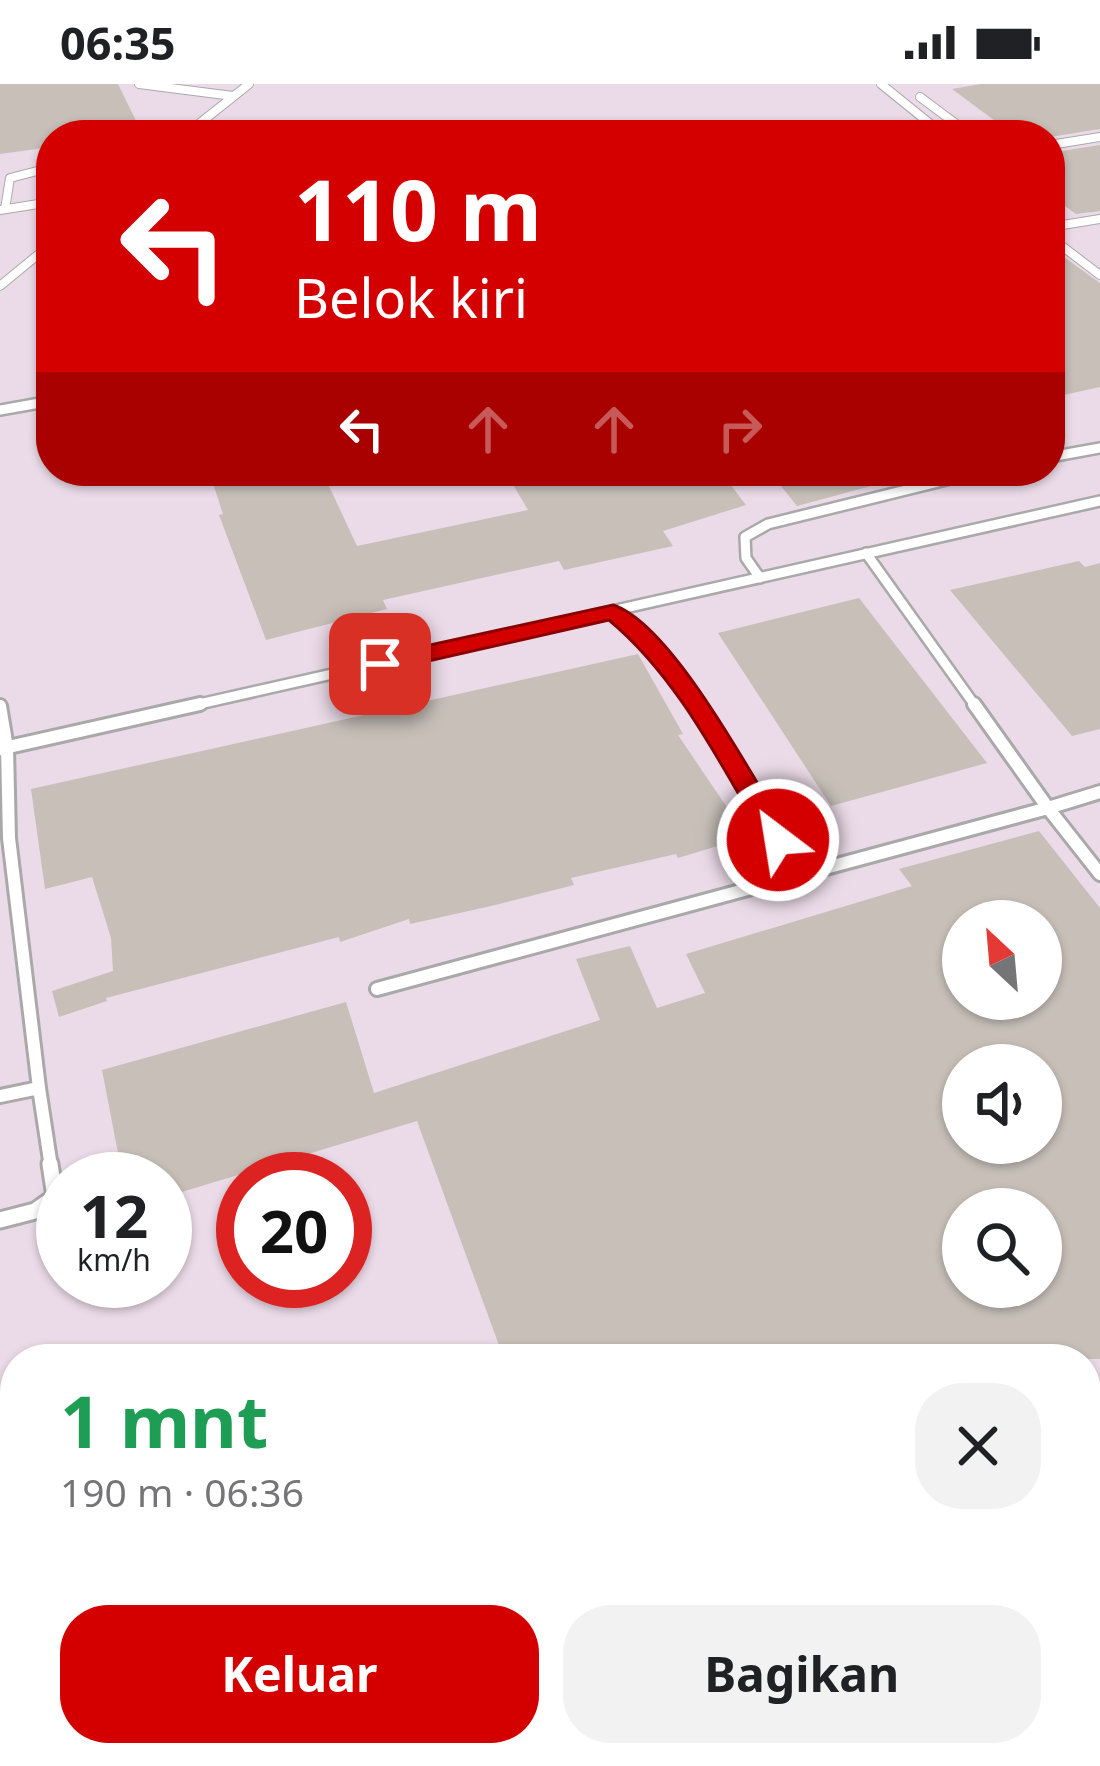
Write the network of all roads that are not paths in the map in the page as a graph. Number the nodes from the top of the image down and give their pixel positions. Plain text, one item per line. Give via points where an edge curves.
1 (140, 84) edge
2 (249, 84) edge
3 (880, 84) edge
4 (233, 96) junction
5 (920, 97) dead end
6 (203, 120) edge
7 (925, 120) edge
8 (951, 120) edge
9 (1100, 137) edge
10 (1065, 143) edge
11 (36, 171) edge
12 (36, 204) edge
13 (3, 210) edge
14 (1100, 219) edge
15 (1065, 223) edge
16 (1065, 248) edge
17 (36, 256) edge
18 (1100, 275) edge
19 (0, 286) edge
20 (36, 404) edge
21 (0, 410) edge
22 (1100, 448) edge
23 (1065, 454) edge
24 (921, 486) edge
25 (1100, 501) edge
26 (866, 554) junction
27 (760, 578) junction
28 (613, 612) junction
29 (0, 706) edge
30 (4, 748) edge
31 (1100, 792) edge
32 (1048, 808) junction
33 (778, 840) dead end
34 (1100, 874) edge
35 (377, 989) dead end
36 (39, 1088) junction
37 (0, 1096) edge
38 (0, 1220) edge

1 - 4 lane
2 - 4 lane
3 - 7 lane
4 - 6 lane
5 - 8 lane
9 - 10 lane
11 - 13 lane via 10,178
12 - 13 lane
14 - 15 lane
16 - 18 lane
17 - 19 lane
20 - 21 lane
22 - 23 lane
24 - 27 lane via 768,524 745,537 746,558
25 - 26 lane
26 - 27 lane
26 - 32 lane
27 - 28 lane
28 - 30 lane
28 - 33 lane via 691,696
29 - 30 lane
30 - 36 lane
31 - 32 lane
32 - 34 lane
32 - 35 lane
36 - 37 lane
36 - 38 lane via 56,1197

